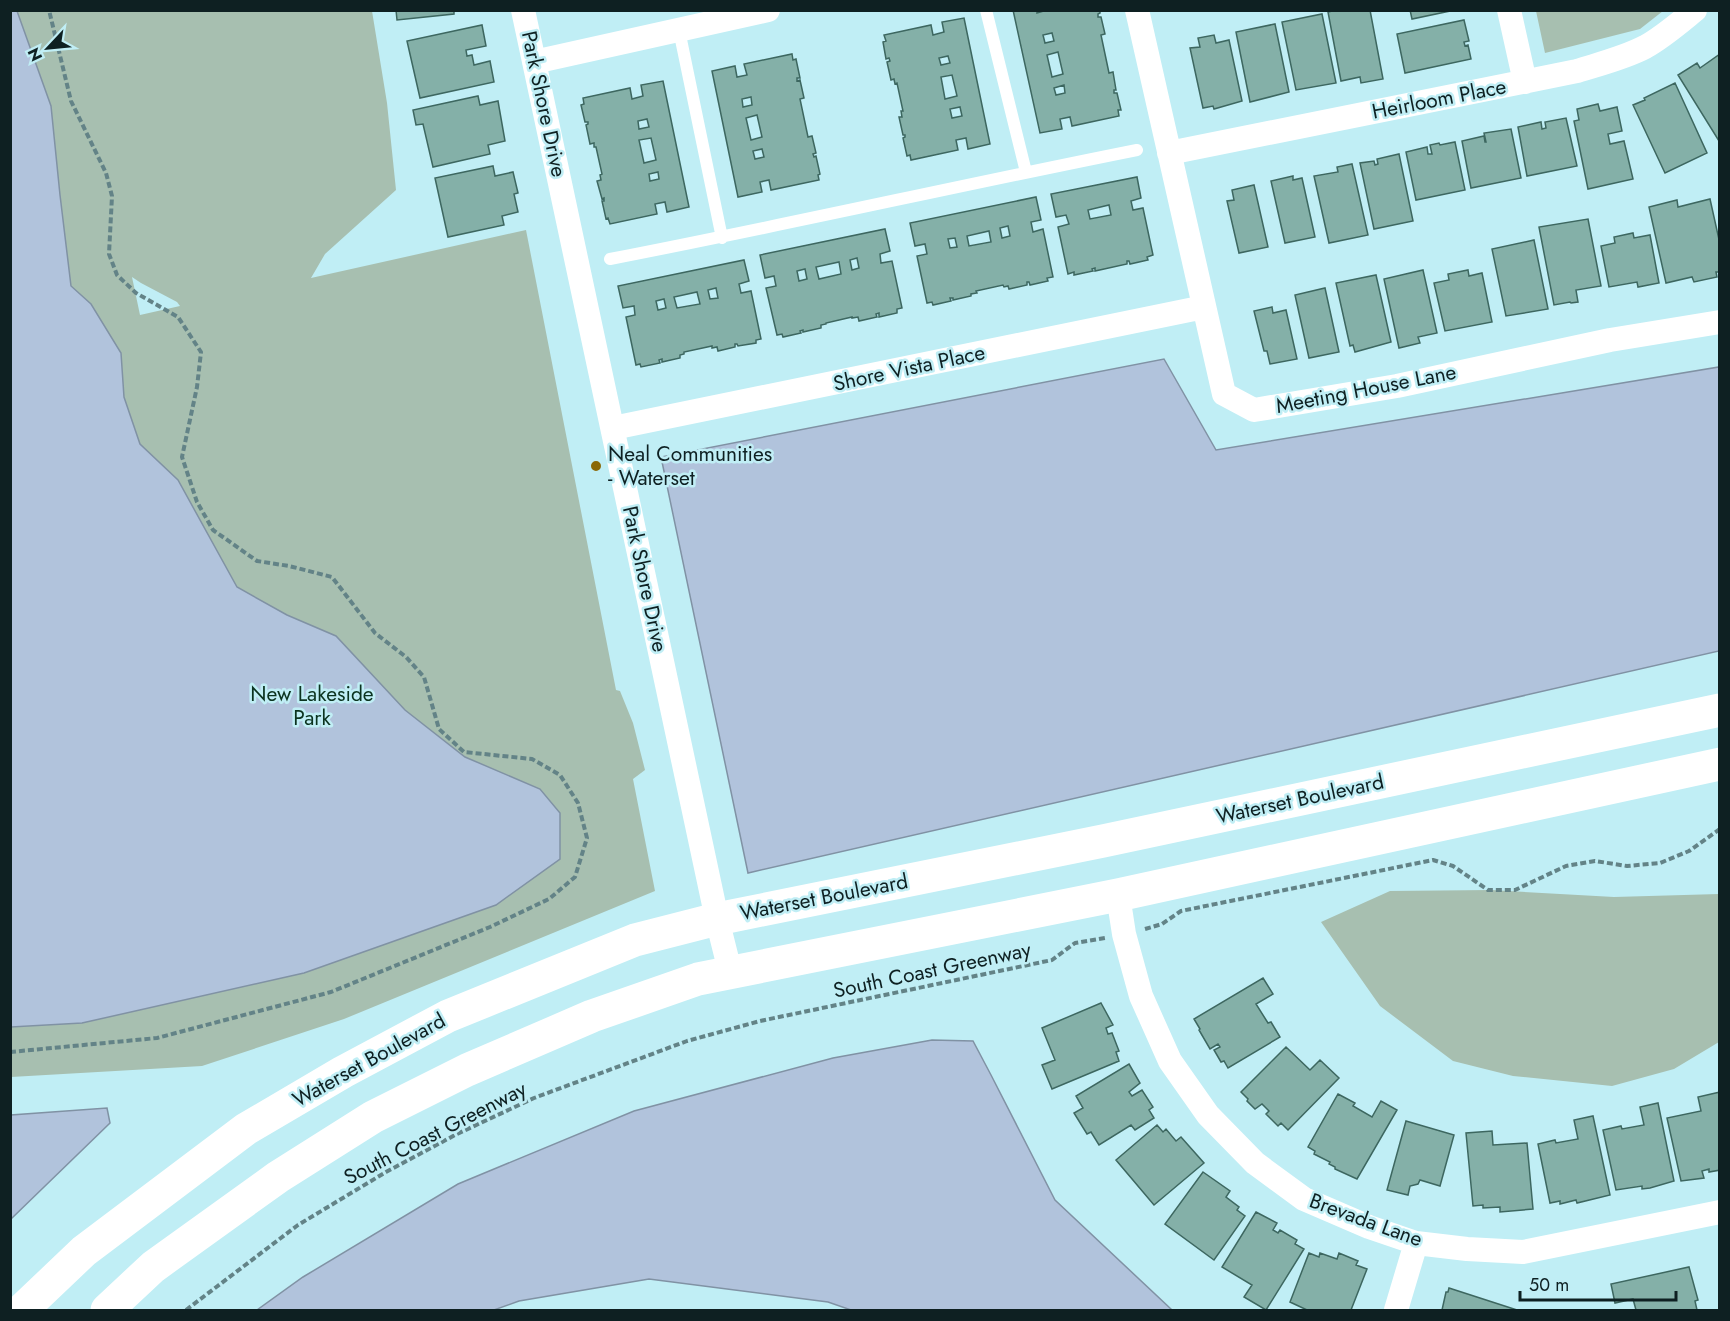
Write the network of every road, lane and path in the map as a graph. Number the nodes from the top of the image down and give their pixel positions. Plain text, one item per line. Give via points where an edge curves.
1 (49, 10) edge
2 (524, 10) edge
3 (768, 10) edge
4 (986, 10) edge
5 (1137, 10) edge
6 (1509, 10) edge
7 (1695, 10) edge
8 (679, 30) junction
9 (534, 62) junction
10 (1525, 82) junction
11 (1137, 150) dead end
12 (1169, 153) junction
13 (1026, 172) junction
14 (722, 238) junction
15 (610, 259) dead end
16 (1204, 307) junction
17 (1719, 322) edge
18 (613, 428) junction
19 (1719, 710) edge
20 (1719, 764) edge
21 (1719, 830) edge
22 (1118, 895) junction
23 (717, 919) junction
24 (1124, 934) junction
25 (730, 971) junction
26 (10, 1052) edge
27 (1719, 1212) edge
28 (1416, 1243) junction
29 (22, 1311) edge
30 (107, 1311) edge
31 (186, 1311) edge
32 (1396, 1311) edge

1 - 26 path via 71,101 106,173 112,196 109,254 117,275 136,293 178,317 201,352 182,457 197,502 213,530 257,561 332,577 375,633 424,676 439,729 464,752 532,759 560,775 578,803 587,838 575,877 549,899 331,992 157,1038
2 - 9 street, Park Shore Drive
3 - 8 street
4 - 13 lane
5 - 12 street, Meeting House Lane
6 - 10 street
7 - 10 street, Heirloom Place via 1645,47 1577,71
8 - 9 street
8 - 14 lane
9 - 18 street, Park Shore Drive
10 - 12 street, Heirloom Place
11 - 13 lane
12 - 16 street, Meeting House Lane
13 - 14 lane
14 - 15 lane
16 - 17 street, Meeting House Lane via 1224,394 1254,410 1398,386 1610,340
16 - 18 street, Shore Vista Place
18 - 23 street, Park Shore Drive
19 - 23 street, Waterset Boulevard
20 - 22 street
21 - 24 path, South Coast Greenway via 1689,851 1660,863 1576,864 1515,890 1488,890 1453,866 1433,860 1181,911 1162,924
22 - 24 street, Brevada Lane
22 - 25 street
23 - 25 street, Park Shore Drive
23 - 29 street, Waterset Boulevard via 635,940 448,1016 343,1072 246,1129 84,1251
24 - 28 street, Brevada Lane via 1141,996 1170,1061 1208,1115 1255,1163 1304,1198
24 - 31 path, South Coast Greenway via 1075,943 1052,960 749,1024 687,1041 534,1098 396,1166 308,1219
25 - 30 street via 592,1016 467,1070 373,1117 278,1177 153,1267
27 - 28 street, Brevada Lane via 1523,1252
28 - 32 street

